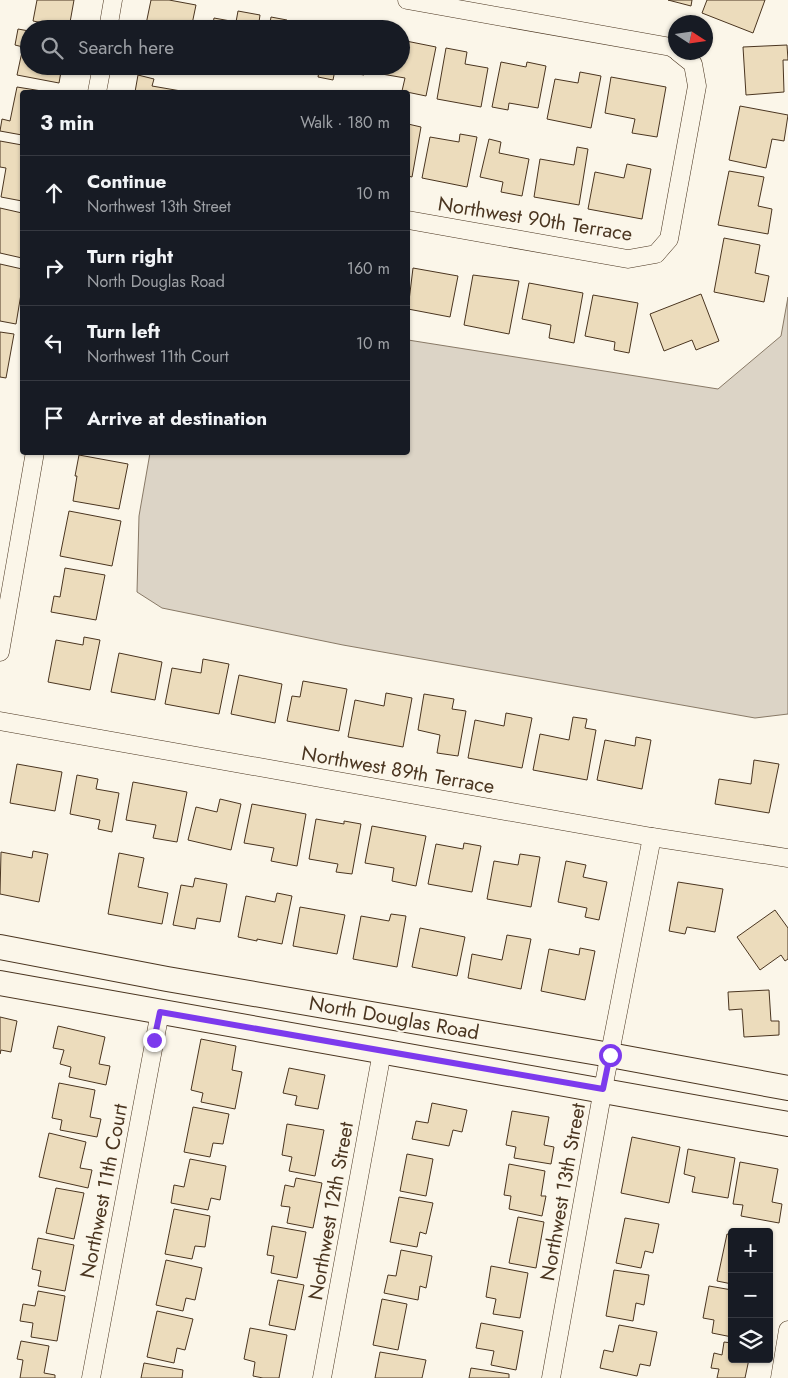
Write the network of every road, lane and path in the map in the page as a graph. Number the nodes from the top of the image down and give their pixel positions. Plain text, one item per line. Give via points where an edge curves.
1 (113, 0) edge
2 (407, 0) edge
3 (110, 20) edge
4 (668, 46) edge
5 (688, 60) edge
6 (100, 75) edge
7 (97, 90) edge
8 (410, 220) edge
9 (34, 455) edge
10 (0, 652) edge
11 (0, 721) edge
12 (652, 836) junction
13 (788, 858) edge
14 (0, 947) edge
15 (0, 983) edge
16 (160, 1012) junction
17 (382, 1052) junction
18 (610, 1055) junction
19 (788, 1088) edge
20 (603, 1089) junction
21 (788, 1124) edge
22 (788, 1330) edge
23 (91, 1378) edge
24 (322, 1378) edge
25 (551, 1378) edge
26 (780, 1378) edge

1 - 3 street
2 - 4 street
5 - 8 street, Northwest 90th Terrace via 694,64 697,86 669,240 656,254 628,259
6 - 7 street
9 - 10 street
11 - 12 street, Northwest 89th Terrace
12 - 13 street, Northwest 89th Terrace
12 - 18 street, Northwest 13th Street
14 - 18 main road, North Douglas Road
15 - 16 main road, North Douglas Road
16 - 17 main road, North Douglas Road
16 - 23 street, Northwest 11th Court
17 - 20 main road, North Douglas Road
17 - 24 street, Northwest 12th Street
18 - 19 main road, North Douglas Road
18 - 20 street, Northwest 13th Street
20 - 21 main road, North Douglas Road
20 - 25 street, Northwest 13th Street
22 - 26 street

